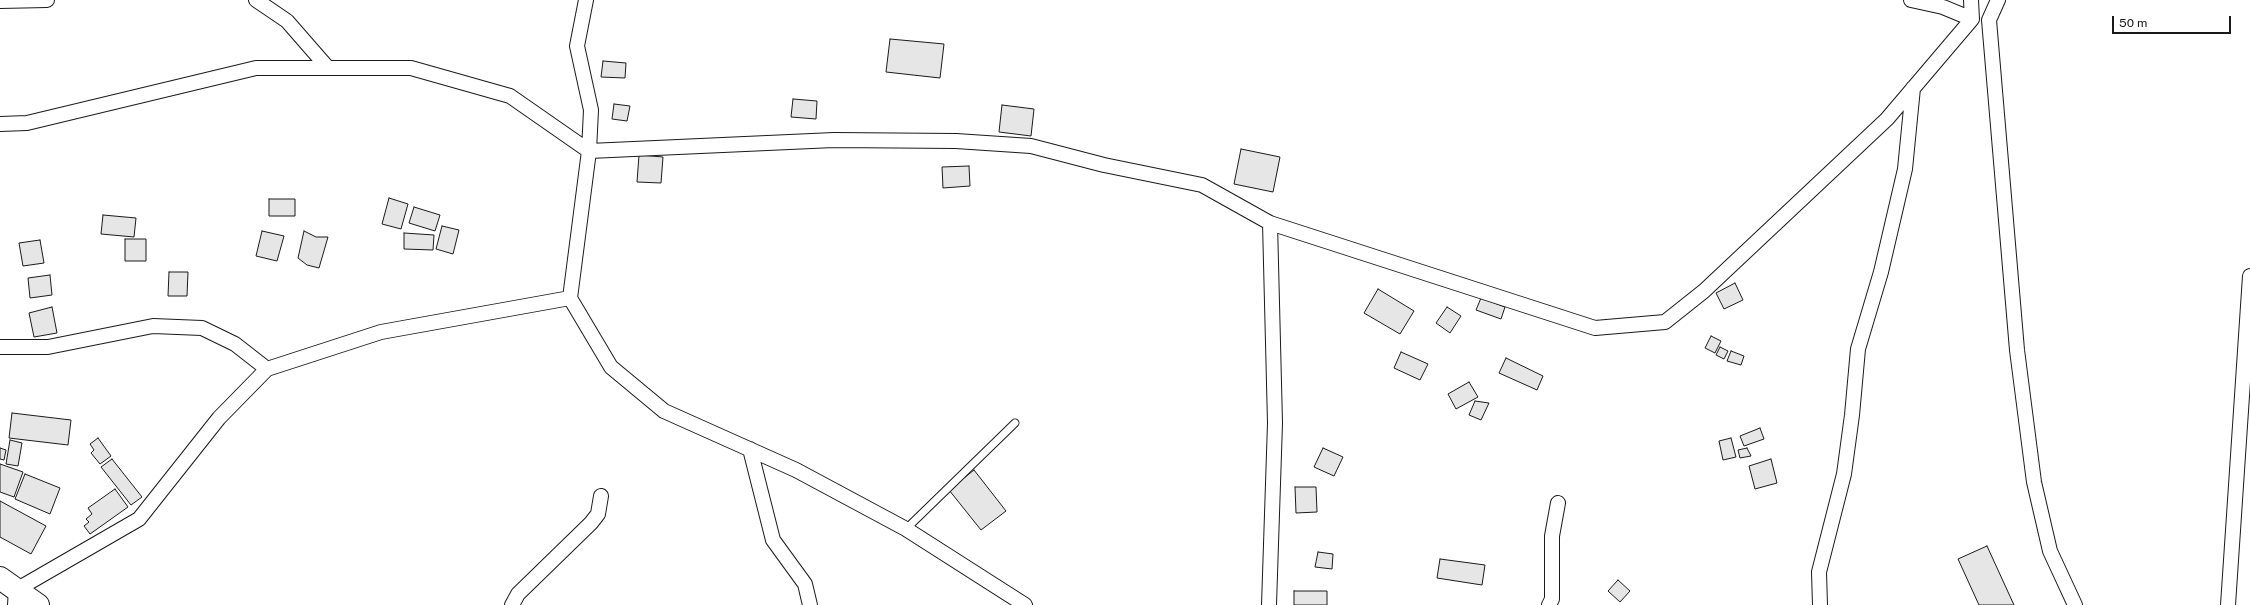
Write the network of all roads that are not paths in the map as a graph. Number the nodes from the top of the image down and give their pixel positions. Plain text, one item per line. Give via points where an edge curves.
1 (47, 0) edge
2 (256, 0) edge
3 (586, 0) edge
4 (1911, 0) edge
5 (1971, 0) edge
6 (1998, 0) edge
7 (0, 1) edge
8 (1972, 18) junction
9 (328, 68) junction
10 (1913, 88) junction
11 (0, 124) edge
12 (589, 151) junction
13 (1270, 223) junction
14 (2250, 276) edge
15 (570, 298) junction
16 (0, 347) edge
17 (267, 369) junction
18 (1015, 423) dead end
19 (750, 449) junction
20 (601, 496) dead end
21 (1558, 503) dead end
22 (906, 529) junction
23 (10, 591) edge
24 (38, 605) edge
25 (512, 605) edge
26 (810, 605) edge
27 (1025, 605) edge
28 (1269, 605) edge
29 (1549, 605) edge
30 (1820, 605) edge
31 (2075, 605) edge
32 (2228, 605) edge

1 - 7 street
2 - 9 street via 287,21
3 - 12 street via 577,46 591,110
4 - 8 street
5 - 8 street
6 - 31 street via 1989,20 2017,350 2034,482 2050,551
8 - 10 street
9 - 11 street via 256,68 27,124
9 - 12 street via 411,68 510,96
10 - 13 street via 1876,129 1704,291 1665,322 1595,328
10 - 30 street via 1905,169 1881,272 1858,349 1844,474 1819,572
12 - 13 street via 834,140 956,141 1031,146 1104,165 1202,185
12 - 15 street
13 - 28 street via 1274,423
14 - 32 street
15 - 17 street via 381,332
15 - 19 street via 611,367 664,412
16 - 17 street via 48,347 153,326 202,328 235,344
17 - 23 street via 219,418 139,519
18 - 22 lane
19 - 22 street via 796,470
19 - 26 street via 773,540 805,584
20 - 25 street via 598,514 591,523 518,594
21 - 29 street via 1552,536 1552,600
22 - 27 street
23 - 24 main road

